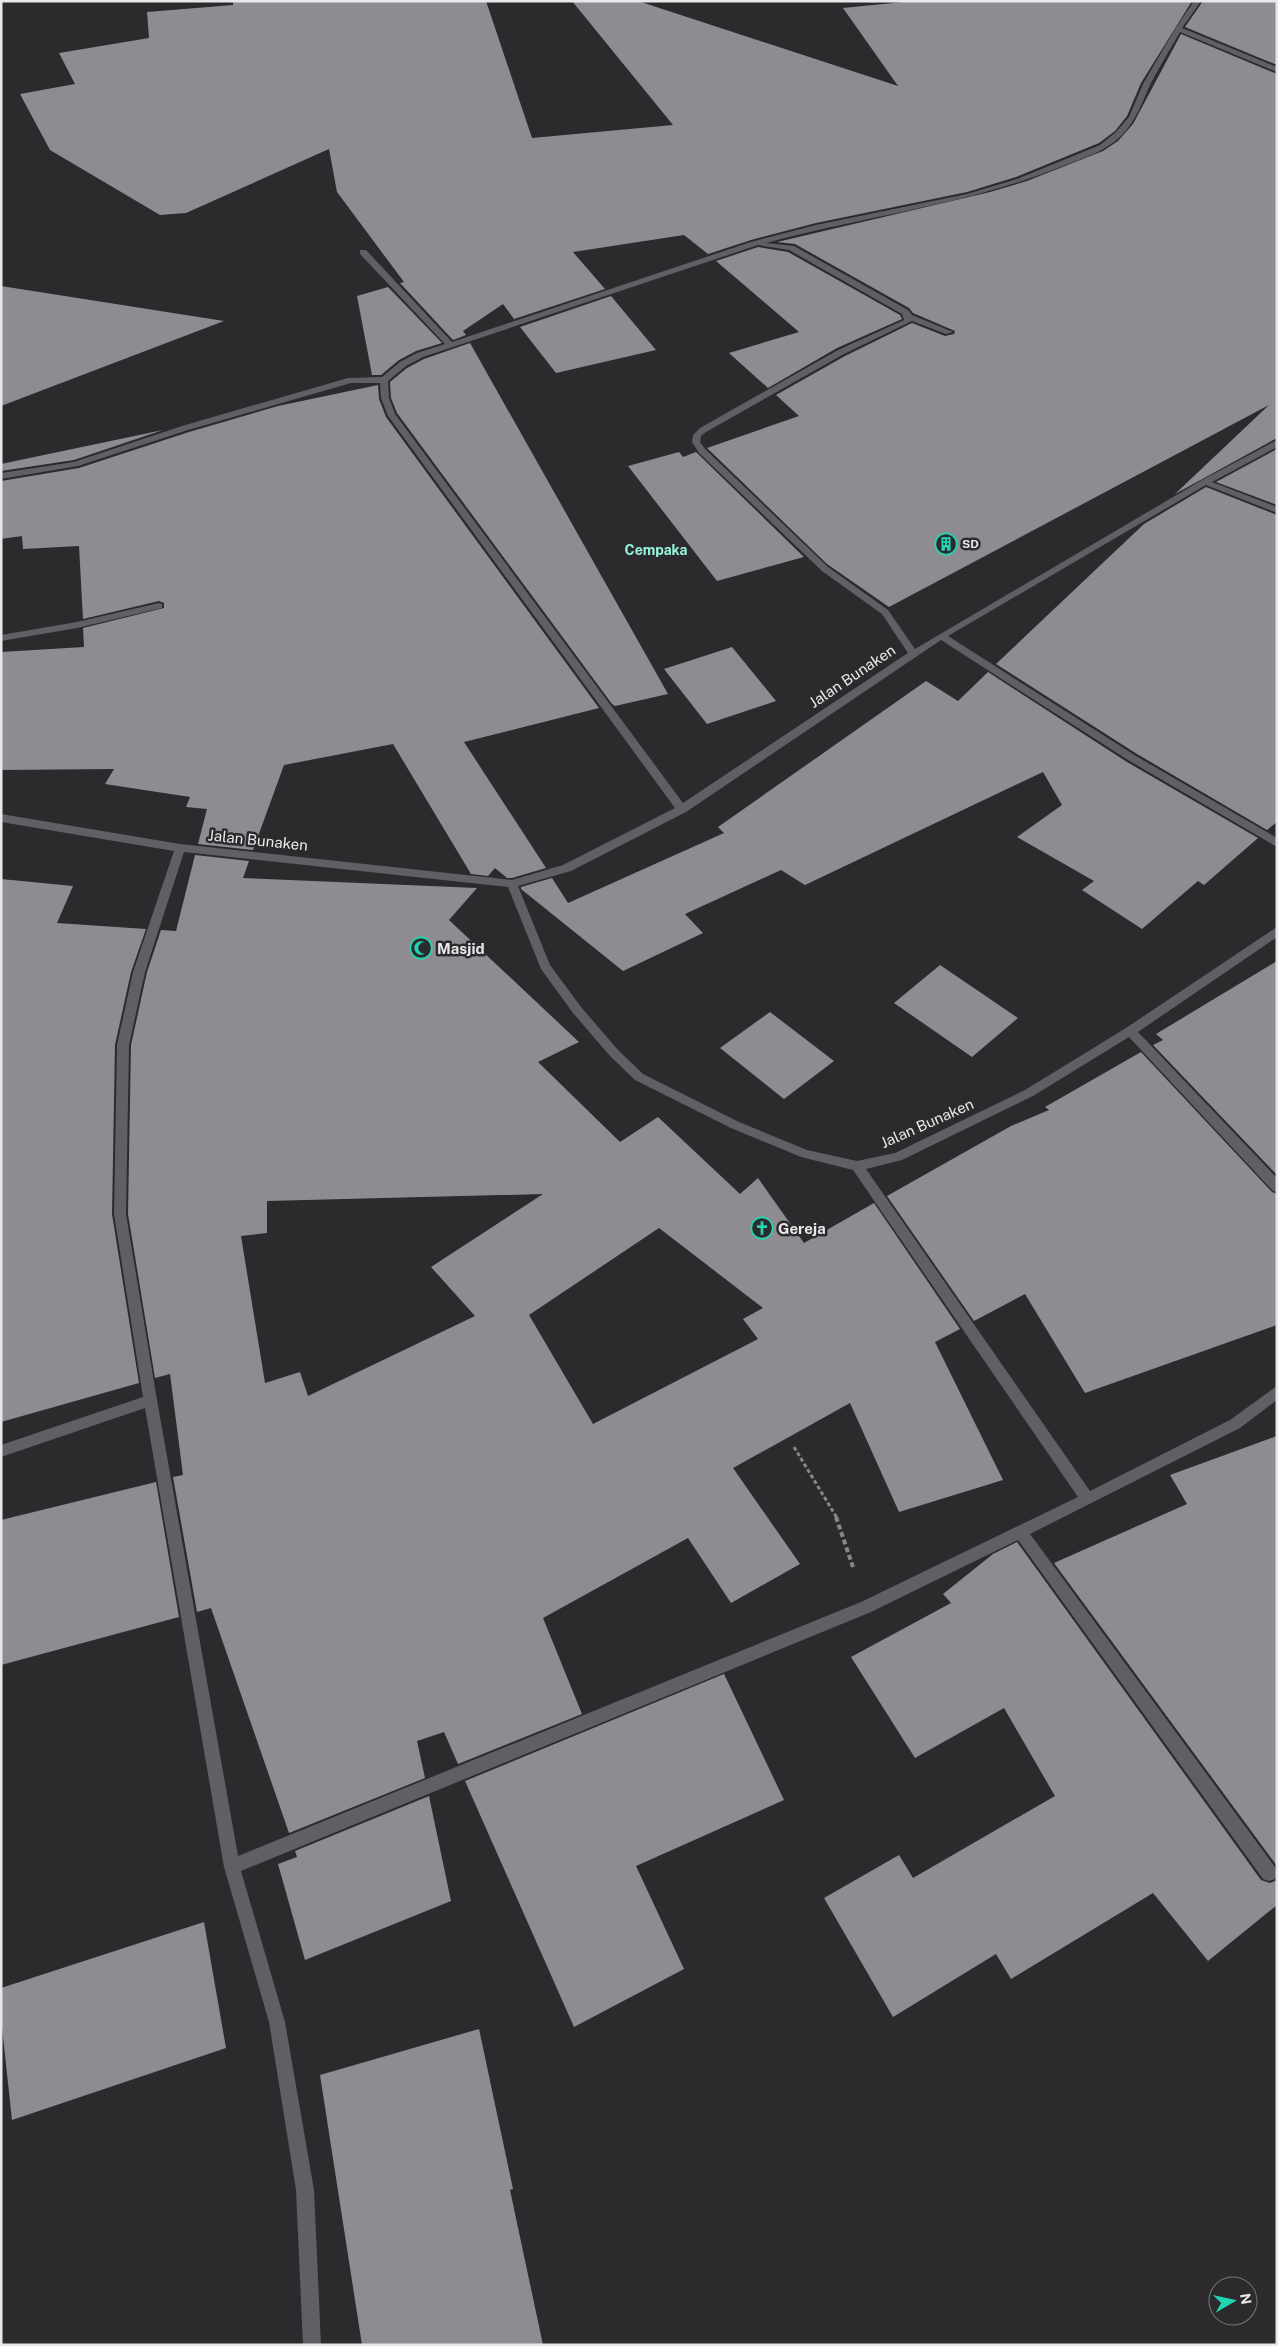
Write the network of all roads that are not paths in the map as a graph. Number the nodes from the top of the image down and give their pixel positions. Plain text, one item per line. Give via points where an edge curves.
1 (861, 1) edge
2 (874, 1) edge
3 (1198, 1) edge
4 (1178, 29) junction
5 (1277, 70) edge
6 (754, 244) junction
7 (363, 252) dead end
8 (909, 317) junction
9 (948, 332) dead end
10 (451, 346) junction
11 (384, 380) junction
12 (1277, 443) edge
13 (1, 476) edge
14 (1205, 482) junction
15 (1277, 510) edge
16 (159, 606) dead end
17 (941, 636) junction
18 (1, 638) edge
19 (914, 654) junction
20 (682, 809) junction
21 (1, 818) edge
22 (1277, 843) edge
23 (180, 848) junction
24 (512, 884) junction
25 (1277, 931) edge
26 (1130, 1031) junction
27 (857, 1166) junction
28 (1277, 1187) edge
29 (1277, 1392) edge
30 (150, 1400) junction
31 (1, 1451) edge
32 (1088, 1499) junction
33 (1020, 1532) junction
34 (232, 1867) junction
35 (1269, 1873) dead end
36 (312, 2345) edge

1 - 2 street
3 - 4 street
4 - 5 street
4 - 6 street via 1132,118 1103,146 1054,169 968,196
6 - 8 street via 791,248
6 - 10 street
7 - 10 street
8 - 9 street
8 - 19 street via 908,321 841,352 703,430 697,435 696,442 825,569 885,612
10 - 11 street via 412,359
11 - 13 street via 343,382 76,464
11 - 20 street via 385,398 391,414
12 - 14 street, Jalan Bunaken
14 - 15 street
14 - 17 street, Jalan Bunaken
16 - 18 street
17 - 19 street, Jalan Bunaken
17 - 22 street via 1132,758
19 - 20 street, Jalan Bunaken
20 - 24 street, Jalan Bunaken via 567,868
21 - 23 street, Jalan Bunaken
23 - 24 street, Jalan Bunaken
23 - 30 street via 139,972 123,1046 120,1214
24 - 27 street, Jalan Bunaken via 544,966 576,1010 639,1077 735,1125 805,1154
25 - 26 street, Jalan Bunaken
26 - 27 street, Jalan Bunaken via 1029,1093 898,1157
26 - 28 street
27 - 32 street
29 - 32 street via 1235,1424
30 - 31 street
30 - 34 street
32 - 33 street
33 - 34 street via 866,1607
33 - 35 street
34 - 36 street via 277,2022 305,2190

